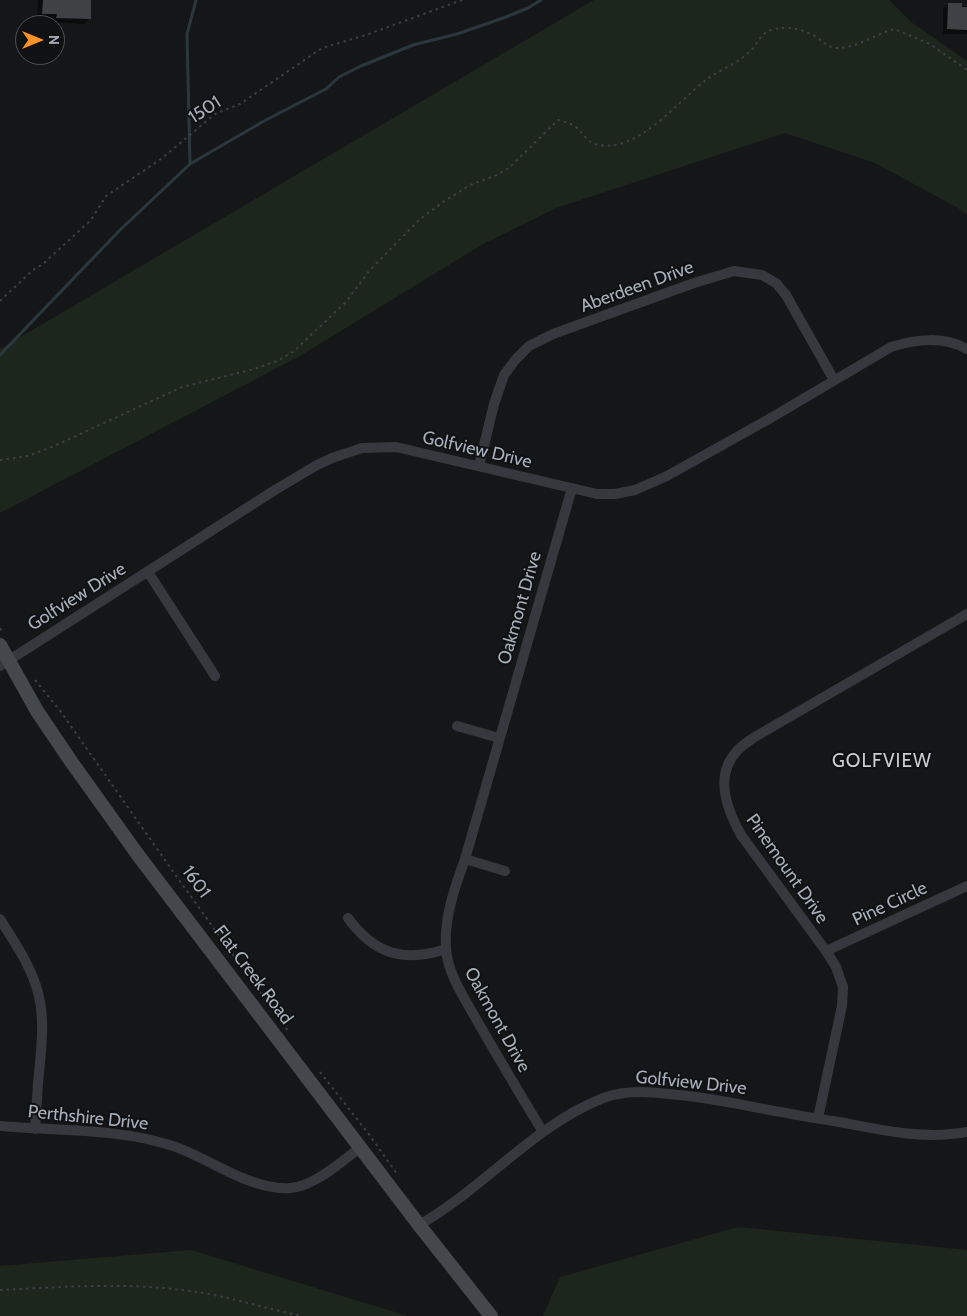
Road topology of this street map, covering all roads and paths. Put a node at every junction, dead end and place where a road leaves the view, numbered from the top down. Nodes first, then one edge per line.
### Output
1 (462, 0) edge
2 (967, 70) edge
3 (0, 301) edge
4 (967, 349) edge
5 (834, 380) junction
6 (0, 460) edge
7 (479, 466) junction
8 (572, 488) junction
9 (148, 572) junction
10 (967, 614) edge
11 (0, 645) edge
12 (5, 663) edge
13 (215, 676) dead end
14 (32, 677) dead end
15 (457, 726) dead end
16 (499, 738) junction
17 (465, 859) junction
18 (504, 871) dead end
19 (967, 886) edge
20 (348, 918) dead end
21 (0, 919) edge
22 (446, 948) junction
23 (826, 951) junction
24 (292, 1036) dead end
25 (315, 1066) dead end
26 (818, 1118) junction
27 (0, 1126) edge
28 (35, 1129) junction
29 (543, 1132) junction
30 (967, 1132) edge
31 (361, 1147) junction
32 (402, 1181) dead end
33 (419, 1225) junction
34 (0, 1290) edge
35 (301, 1316) edge
36 (491, 1316) edge

1 - 3 path, 1501
2 - 6 path
4 - 5 street, Golfview Drive
5 - 7 street, Aberdeen Drive
5 - 8 street, Golfview Drive
7 - 8 street, Golfview Drive
7 - 9 street, Golfview Drive
8 - 16 street, Oakmont Drive
9 - 12 street, Golfview Drive
9 - 13 street
10 - 23 street, Pinemount Drive
11 - 12 street, Flat Creek Road
12 - 31 street, Flat Creek Road
14 - 24 path, 1601
15 - 16 street
16 - 17 street, Oakmont Drive
17 - 18 street
17 - 22 street, Oakmont Drive
19 - 23 street, Pine Circle
20 - 22 street
21 - 28 street
22 - 29 street, Oakmont Drive
23 - 26 street, Pinemount Drive
25 - 32 path
26 - 29 street, Golfview Drive
26 - 30 street, Golfview Drive
27 - 28 street, Perthshire Drive
28 - 31 street, Perthshire Drive
29 - 33 street, Golfview Drive
31 - 33 street, Flat Creek Road
33 - 36 street, Flat Creek Road
34 - 35 path

